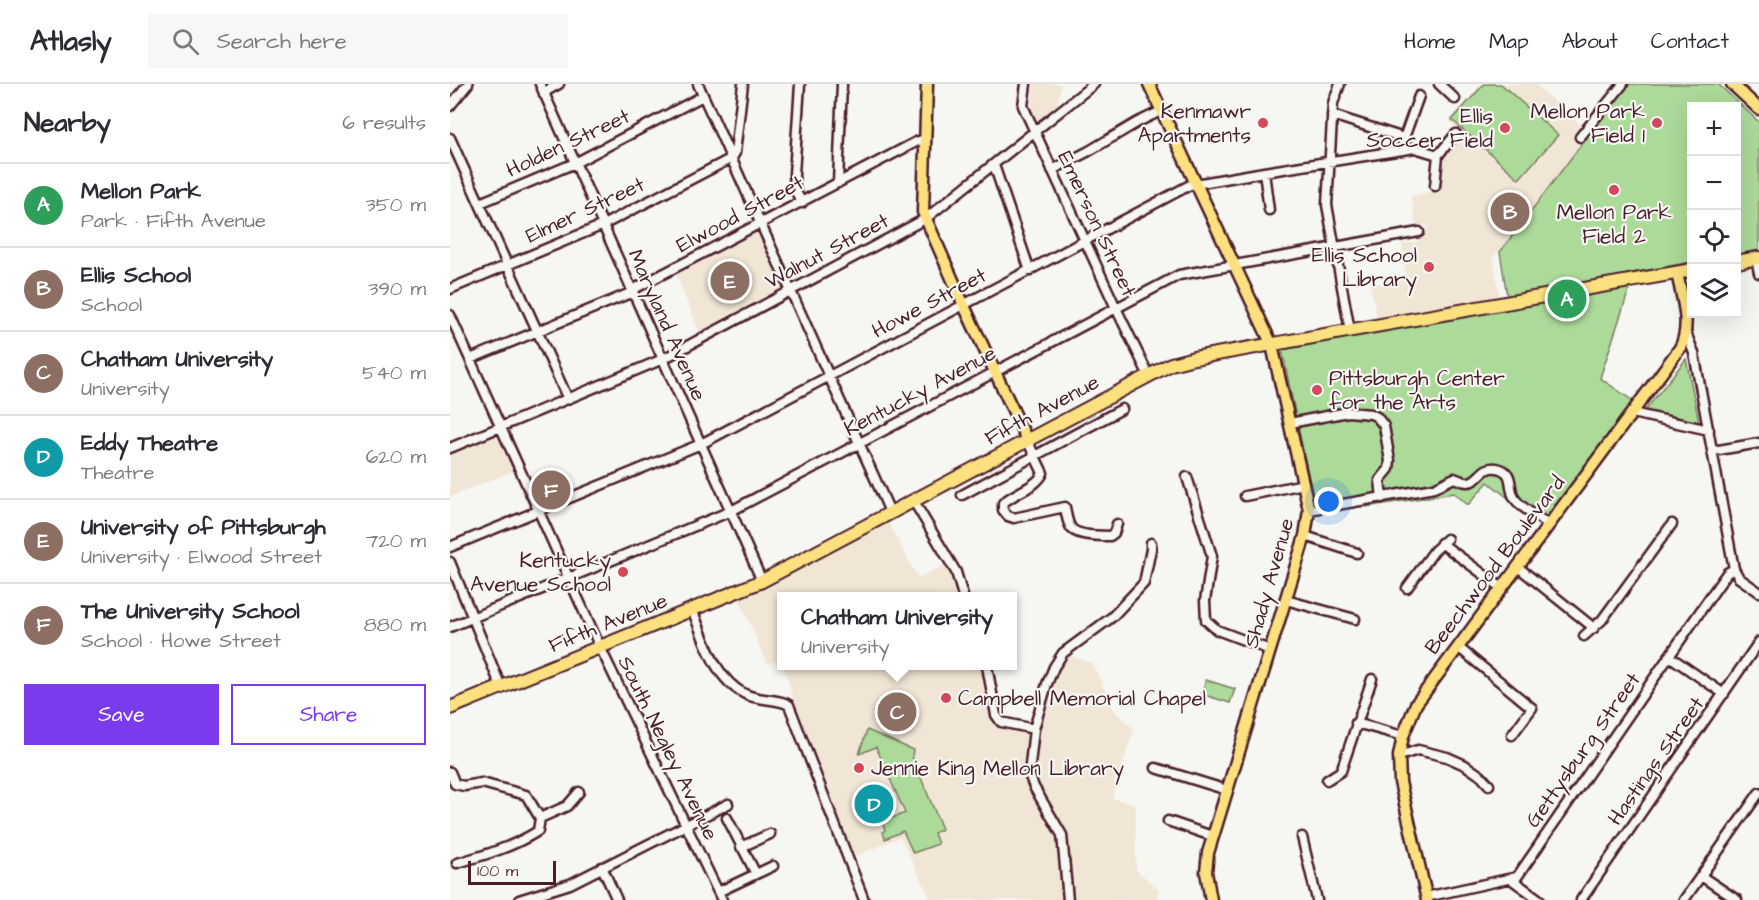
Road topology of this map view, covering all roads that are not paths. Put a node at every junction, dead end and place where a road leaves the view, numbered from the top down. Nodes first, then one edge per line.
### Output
1 (468, 84) edge
2 (540, 84) edge
3 (559, 84) edge
4 (698, 84) edge
5 (743, 84) edge
6 (800, 84) edge
7 (842, 84) edge
8 (927, 84) edge
9 (1026, 84) edge
10 (1094, 84) edge
11 (1149, 84) edge
12 (1339, 84) edge
13 (1438, 84) edge
14 (1623, 84) edge
15 (1732, 84) edge
16 (544, 94) junction
17 (703, 96) junction
18 (1419, 96) dead end
19 (1455, 99) dead end
20 (450, 106) edge
21 (1759, 109) edge
22 (1161, 111) junction
23 (1332, 115) junction
24 (1035, 131) junction
25 (1456, 134) dead end
26 (1580, 137) dead end
27 (450, 138) edge
28 (1404, 138) junction
29 (925, 139) junction
30 (1404, 149) junction
31 (1438, 155) junction
32 (732, 158) junction
33 (1329, 161) junction
34 (575, 163) junction
35 (994, 165) junction
36 (1052, 170) junction
37 (1264, 172) junction
38 (838, 183) junction
39 (1196, 183) junction
40 (1435, 186) dead end
41 (480, 203) junction
42 (802, 203) junction
43 (1269, 210) dead end
44 (925, 219) junction
45 (761, 224) junction
46 (603, 225) junction
47 (1419, 232) dead end
48 (1084, 241) junction
49 (1334, 247) junction
50 (1758, 258) edge
51 (1741, 261) edge
52 (507, 264) junction
53 (1235, 265) junction
54 (1030, 271) junction
55 (1687, 271) edge
56 (1677, 273) junction
57 (1759, 273) edge
58 (450, 289) edge
59 (791, 291) junction
60 (633, 292) junction
61 (964, 305) junction
62 (1116, 308) junction
63 (450, 315) edge
64 (537, 331) junction
65 (1350, 331) junction
66 (1686, 333) junction
67 (1272, 345) junction
68 (470, 359) junction
69 (663, 359) junction
70 (996, 371) junction
71 (829, 376) junction
72 (1149, 376) junction
73 (567, 398) junction
74 (1122, 409) dead end
75 (1632, 412) junction
76 (1290, 423) junction
77 (500, 426) junction
78 (1708, 430) junction
79 (1027, 440) junction
80 (1759, 442) edge
81 (701, 444) junction
82 (860, 444) junction
83 (450, 448) edge
84 (1713, 451) junction
85 (1035, 456) junction
86 (1187, 477) dead end
87 (1304, 484) junction
88 (962, 495) dead end
89 (1245, 496) dead end
90 (1382, 498) junction
91 (912, 500) junction
92 (1309, 510) junction
93 (539, 511) junction
94 (731, 511) junction
95 (890, 512) junction
96 (1117, 524) dead end
97 (1672, 524) dead end
98 (1549, 525) junction
99 (1305, 536) junction
100 (1151, 543) dead end
101 (450, 547) edge
102 (1357, 553) dead end
103 (450, 562) edge
104 (1518, 567) junction
105 (1734, 570) junction
106 (569, 578) junction
107 (762, 581) junction
108 (1407, 588) dead end
109 (1502, 588) junction
110 (1759, 591) edge
111 (962, 592) edge
112 (1286, 600) junction
113 (692, 609) junction
114 (472, 618) junction
115 (1355, 619) dead end
116 (450, 627) edge
117 (1594, 628) junction
118 (1584, 636) dead end
119 (1759, 642) edge
120 (600, 647) junction
121 (1458, 647) junction
122 (1270, 650) junction
123 (1670, 656) junction
124 (988, 670) edge
125 (1372, 679) dead end
126 (501, 687) junction
127 (1724, 694) junction
128 (450, 708) edge
129 (1356, 723) junction
130 (1034, 729) junction
131 (1512, 735) dead end
132 (1403, 736) junction
133 (1399, 756) junction
134 (1156, 768) dead end
135 (450, 772) edge
136 (1327, 780) dead end
137 (1489, 785) dead end
138 (1227, 790) junction
139 (579, 792) dead end
140 (1759, 793) edge
141 (728, 804) dead end
142 (540, 818) junction
143 (727, 818) dead end
144 (1168, 821) dead end
145 (685, 825) junction
146 (770, 834) dead end
147 (1212, 836) junction
148 (1302, 837) dead end
149 (741, 847) junction
150 (457, 863) dead end
151 (773, 866) dead end
152 (602, 867) junction
153 (756, 874) junction
154 (1701, 876) junction
155 (1511, 879) junction
156 (720, 896) edge
157 (1427, 899) edge
158 (519, 900) edge
159 (617, 900) edge
160 (864, 900) edge
161 (1068, 900) edge
162 (1210, 900) edge
163 (1317, 900) edge
164 (1540, 900) edge
165 (1581, 900) edge
166 (1684, 900) edge
167 (1737, 900) edge

1 - 20 street
2 - 16 street, Maryland Avenue
3 - 16 street
4 - 17 street
5 - 32 street
6 - 42 street
7 - 38 street
8 - 29 main road
9 - 24 street, Emerson Street
10 - 24 street, Walnut Street
11 - 22 main road, Shady Avenue
12 - 23 street
13 - 19 street
14 - 26 street
15 - 21 main road
16 - 34 street, Maryland Avenue
17 - 32 street
17 - 34 street, Holden Street
18 - 28 street
22 - 36 street
22 - 39 main road, Shady Avenue
23 - 28 street
23 - 33 street
24 - 35 street, Walnut Street
24 - 36 street, Emerson Street
25 - 31 street
27 - 41 street
28 - 30 street
29 - 38 street, Elwood Street
29 - 44 main road
30 - 31 street, Howe Street
30 - 33 street, Howe Street
31 - 40 street
32 - 45 street
32 - 46 street, Elmer Street
33 - 37 street, Howe Street
33 - 49 street
34 - 41 street, Holden Street
34 - 46 street, Maryland Avenue
35 - 44 street, Walnut Street
35 - 54 street
36 - 48 street, Emerson Street
37 - 39 street, Howe Street
37 - 43 street
38 - 42 street, Elwood Street
39 - 48 street, Howe Street
39 - 53 main road, Shady Avenue
41 - 52 street
42 - 45 street, Elwood Street
44 - 59 street, Walnut Street
44 - 61 main road
45 - 59 street
45 - 60 street, Elwood Street
46 - 52 street, Elmer Street
46 - 60 street, Maryland Avenue
47 - 49 street, Kentucky Avenue
48 - 54 street, Howe Street
48 - 62 street, Emerson Street
49 - 53 street, Kentucky Avenue
49 - 65 street
50 - 51 highway
50 - 57 street
52 - 58 street, Elmer Street
52 - 64 street
53 - 62 street, Kentucky Avenue
53 - 67 main road, Shady Avenue
54 - 61 street, Howe Street
55 - 56 highway, Fifth Avenue
56 - 65 highway, Fifth Avenue
56 - 66 main road
59 - 69 street, Walnut Street
59 - 71 street
60 - 64 street, Elwood Street
60 - 69 street, Maryland Avenue
61 - 70 main road
61 - 71 street, Howe Street
62 - 70 street, Kentucky Avenue
62 - 72 street, Emerson Street
63 - 68 street, South Negley Avenue
64 - 68 street, Elwood Street
64 - 73 street
65 - 67 highway, Fifth Avenue
66 - 75 main road, Beechwood Boulevard
66 - 78 street
67 - 72 highway, Fifth Avenue
67 - 76 main road, Shady Avenue
68 - 77 street, South Negley Avenue
69 - 73 street, Walnut Street
69 - 81 street, Maryland Avenue
70 - 79 main road
70 - 82 street, Kentucky Avenue
71 - 81 street, Howe Street
71 - 82 street
72 - 79 highway, Fifth Avenue
73 - 77 street, Walnut Street
74 - 85 street
75 - 78 street
75 - 98 main road, Beechwood Boulevard
76 - 87 main road, Shady Avenue
76 - 90 street
77 - 83 street, Walnut Street
77 - 93 street, South Negley Avenue
78 - 84 street
79 - 85 street
79 - 91 highway, Fifth Avenue
80 - 84 street
81 - 93 street, Howe Street
81 - 94 street, Maryland Avenue
82 - 94 street, Kentucky Avenue
82 - 95 street
84 - 105 street
85 - 88 street
85 - 96 street
86 - 122 street
87 - 89 street
87 - 92 main road, Shady Avenue
90 - 92 street
90 - 98 street
91 - 95 highway, Fifth Avenue
91 - 111 street
92 - 99 main road, Shady Avenue
93 - 101 street, Howe Street
93 - 106 street, South Negley Avenue
94 - 106 street, Kentucky Avenue
94 - 107 street, Maryland Avenue
95 - 107 highway, Fifth Avenue
97 - 117 street
98 - 104 main road, Beechwood Boulevard
99 - 102 street
99 - 112 main road, Shady Avenue
100 - 130 street
103 - 114 street
104 - 109 main road, Beechwood Boulevard
104 - 117 street
105 - 110 street
105 - 123 street, Gettysburg Street
106 - 114 street, Kentucky Avenue
106 - 120 street, South Negley Avenue
107 - 113 highway, Fifth Avenue
108 - 109 street
109 - 121 main road, Beechwood Boulevard
112 - 115 street
112 - 122 main road, Shady Avenue
113 - 120 highway, Fifth Avenue
113 - 160 street
114 - 116 street, Kentucky Avenue
114 - 126 street
117 - 118 street
119 - 127 street, Hastings Street
120 - 126 highway, Fifth Avenue
120 - 145 street, South Negley Avenue
121 - 131 street
121 - 132 main road, Beechwood Boulevard
122 - 138 main road, Shady Avenue
123 - 127 street
123 - 155 street, Gettysburg Street
124 - 130 street
125 - 129 street
126 - 128 highway, Fifth Avenue
127 - 165 street, Hastings Street
129 - 132 street
129 - 136 street
130 - 161 street
132 - 133 main road, Beechwood Boulevard
133 - 137 street
133 - 157 main road, Beechwood Boulevard
134 - 138 street
135 - 142 street
138 - 147 main road, Shady Avenue
139 - 142 street
140 - 154 street
141 - 145 street
142 - 150 street
143 - 149 street
144 - 147 street
145 - 152 street
145 - 156 street, South Negley Avenue
146 - 149 street
147 - 162 main road, Shady Avenue
148 - 163 street
149 - 153 street
151 - 153 street
152 - 158 street
152 - 159 street
153 - 156 street
154 - 166 street
154 - 167 street
155 - 157 street
155 - 164 street

